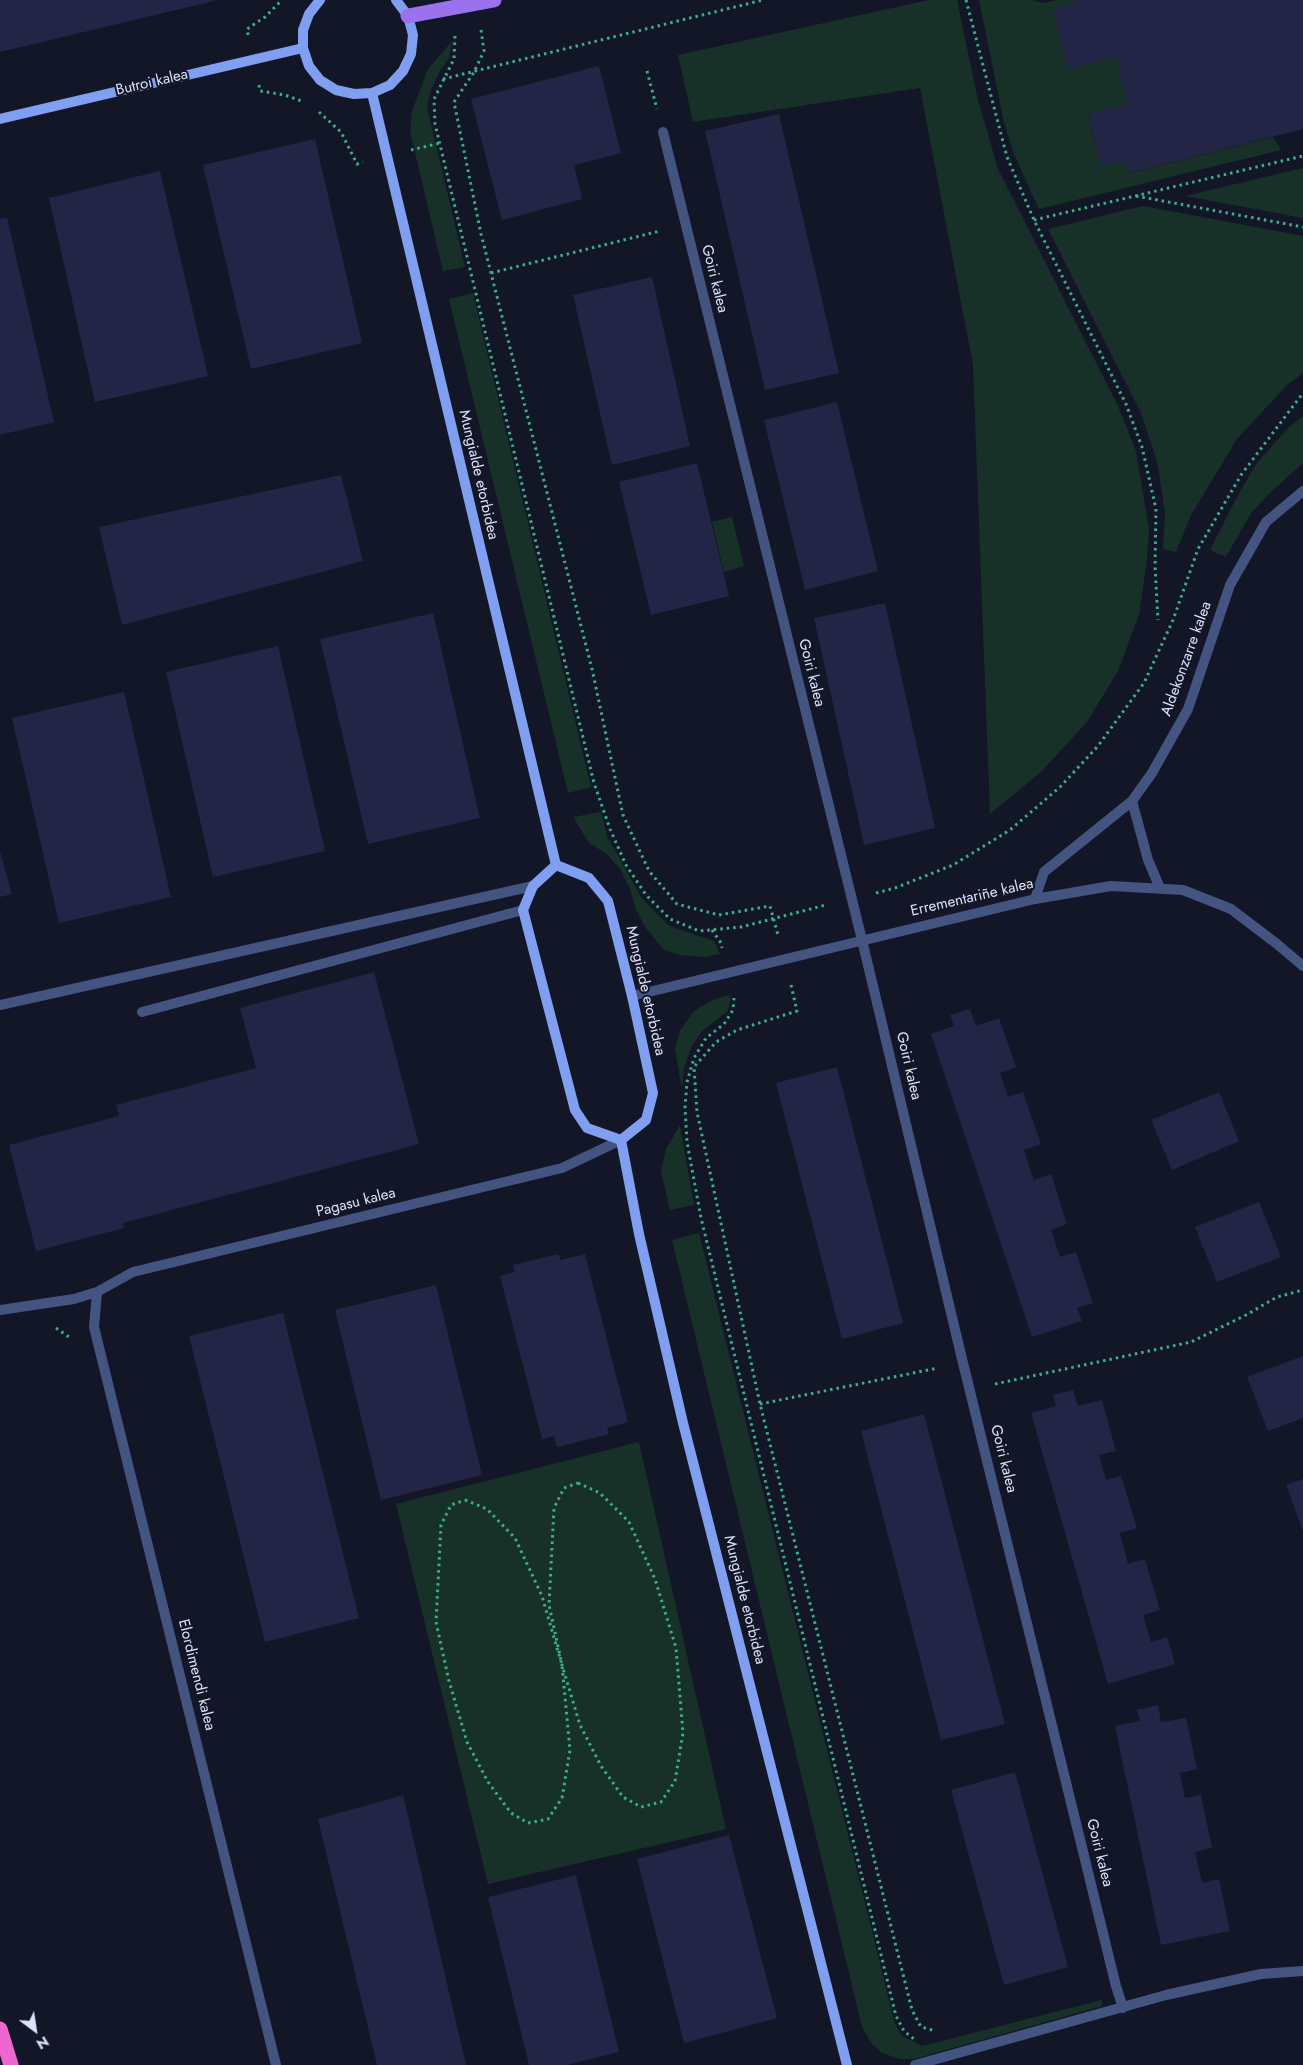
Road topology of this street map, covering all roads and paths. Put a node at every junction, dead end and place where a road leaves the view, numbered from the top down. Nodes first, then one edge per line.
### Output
1 (282, 0) edge
2 (320, 0) edge
3 (396, 0) edge
4 (494, 0) edge
5 (763, 0) edge
6 (966, 0) edge
7 (478, 4) junction
8 (408, 16) junction
9 (247, 29) dead end
10 (303, 48) junction
11 (647, 71) dead end
12 (474, 72) junction
13 (443, 79) dead end
14 (260, 90) dead end
15 (372, 93) junction
16 (311, 104) dead end
17 (317, 110) dead end
18 (0, 118) edge
19 (663, 132) joint
20 (1303, 156) edge
21 (357, 164) dead end
22 (1135, 196) junction
23 (1034, 220) junction
24 (685, 225) junction
25 (1303, 227) edge
26 (491, 273) junction
27 (1303, 491) edge
28 (1158, 620) dead end
29 (1132, 801) junction
30 (556, 865) junction
31 (533, 886) junction
32 (1160, 888) junction
33 (1035, 899) junction
34 (523, 910) junction
35 (862, 940) junction
36 (784, 959) junction
37 (1303, 966) edge
38 (734, 995) dead end
39 (632, 996) junction
40 (0, 1005) edge
41 (142, 1012) dead end
42 (621, 1140) junction
43 (1303, 1290) edge
44 (97, 1292) junction
45 (0, 1310) edge
46 (963, 1363) junction
47 (970, 1389) junction
48 (760, 1404) junction
49 (562, 1665) junction
50 (1303, 1971) edge
51 (1123, 2008) junction
52 (0, 2029) edge
53 (938, 2032) dead end
54 (914, 2039) dead end
55 (11, 2065) edge
56 (276, 2065) edge
57 (847, 2065) edge
58 (916, 2065) edge

1 - 9 path
2 - 10 street
3 - 8 street
4 - 7 main road
5 - 12 path
6 - 23 path
7 - 8 main road
7 - 12 path
8 - 15 street
10 - 15 street
10 - 18 street, Butroi kalea
11 - 19 path
12 - 13 path
12 - 26 path
14 - 16 path
15 - 30 street, Mungialde etorbidea
17 - 21 path
19 - 24 street, Goiri kalea
20 - 22 path
22 - 23 path
22 - 25 path
23 - 28 path
24 - 26 path
24 - 35 street, Goiri kalea
26 - 36 path
27 - 29 street, Aldekonzarre kalea
29 - 32 street
29 - 33 street, Aldekonzarre kalea
30 - 31 street
30 - 39 street, Mungialde etorbidea
31 - 34 street
31 - 40 street
32 - 33 street, Errementariñe kalea
32 - 37 street, Errementariñe kalea
33 - 35 street, Errementariñe kalea
34 - 41 street
34 - 42 street
35 - 36 street, Errementariñe kalea
35 - 46 street, Goiri kalea
36 - 39 street, Errementariñe kalea
36 - 48 path
38 - 54 path
39 - 42 street, Mungialde etorbidea
42 - 44 street, Pagasu kalea
42 - 57 street, Mungialde etorbidea
43 - 47 path
44 - 45 street, Pagasu kalea
44 - 56 street, Elordimendi kalea
46 - 47 street, Goiri kalea
46 - 48 path
47 - 51 street, Goiri kalea
48 - 53 path
49 - 49 path
49 - 49 path
50 - 51 street
51 - 58 street
52 - 55 highway

